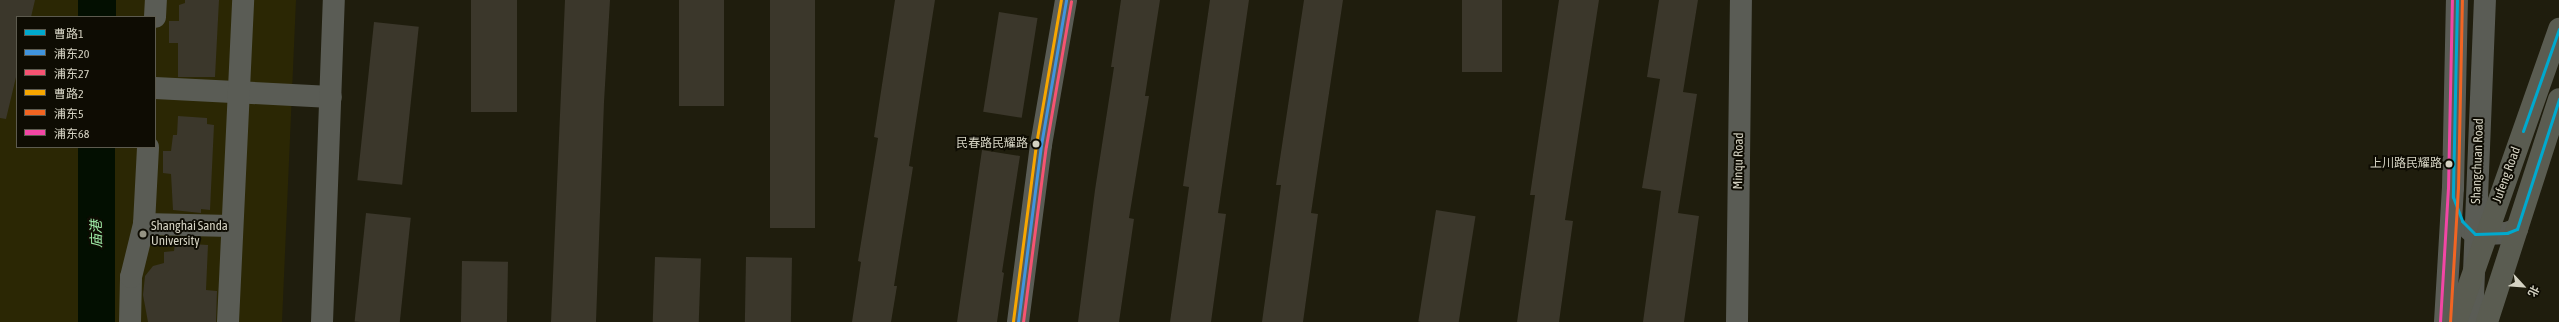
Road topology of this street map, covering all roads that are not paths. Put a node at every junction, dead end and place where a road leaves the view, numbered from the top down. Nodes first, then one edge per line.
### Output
1 (156, 0) edge
2 (243, 0) edge
3 (334, 0) edge
4 (1066, 0) edge
5 (1741, 0) edge
6 (2457, 0) edge
7 (2485, 0) edge
8 (155, 16) edge
9 (2559, 29) edge
10 (156, 88) edge
11 (240, 91) junction
12 (331, 97) junction
13 (2558, 106) edge
14 (148, 148) edge
15 (2453, 197) junction
16 (144, 224) junction
17 (231, 226) junction
18 (2517, 229) junction
19 (2480, 234) junction
20 (2474, 269) junction
21 (130, 322) edge
22 (228, 322) edge
23 (322, 322) edge
24 (1018, 322) edge
25 (1737, 322) edge
26 (2445, 322) edge
27 (2456, 322) edge
28 (2472, 322) edge
29 (2487, 322) edge

1 - 8 street
2 - 11 street
3 - 12 street
4 - 24 street
5 - 25 street, Minqu Road
6 - 15 street, Shangchuan Road
7 - 19 street, Shangchuan Road
9 - 19 main road, Jufeng Road
10 - 11 street
11 - 12 street
11 - 17 street
12 - 23 street
13 - 18 main road, Jufeng Road
14 - 16 street
15 - 19 street
15 - 26 street, Shangchuan Road
16 - 17 street
16 - 21 street
17 - 22 street
18 - 19 street
18 - 29 main road, Jufeng Road
19 - 20 main road, Jufeng Road
20 - 27 main road, Jufeng Road
20 - 28 street

